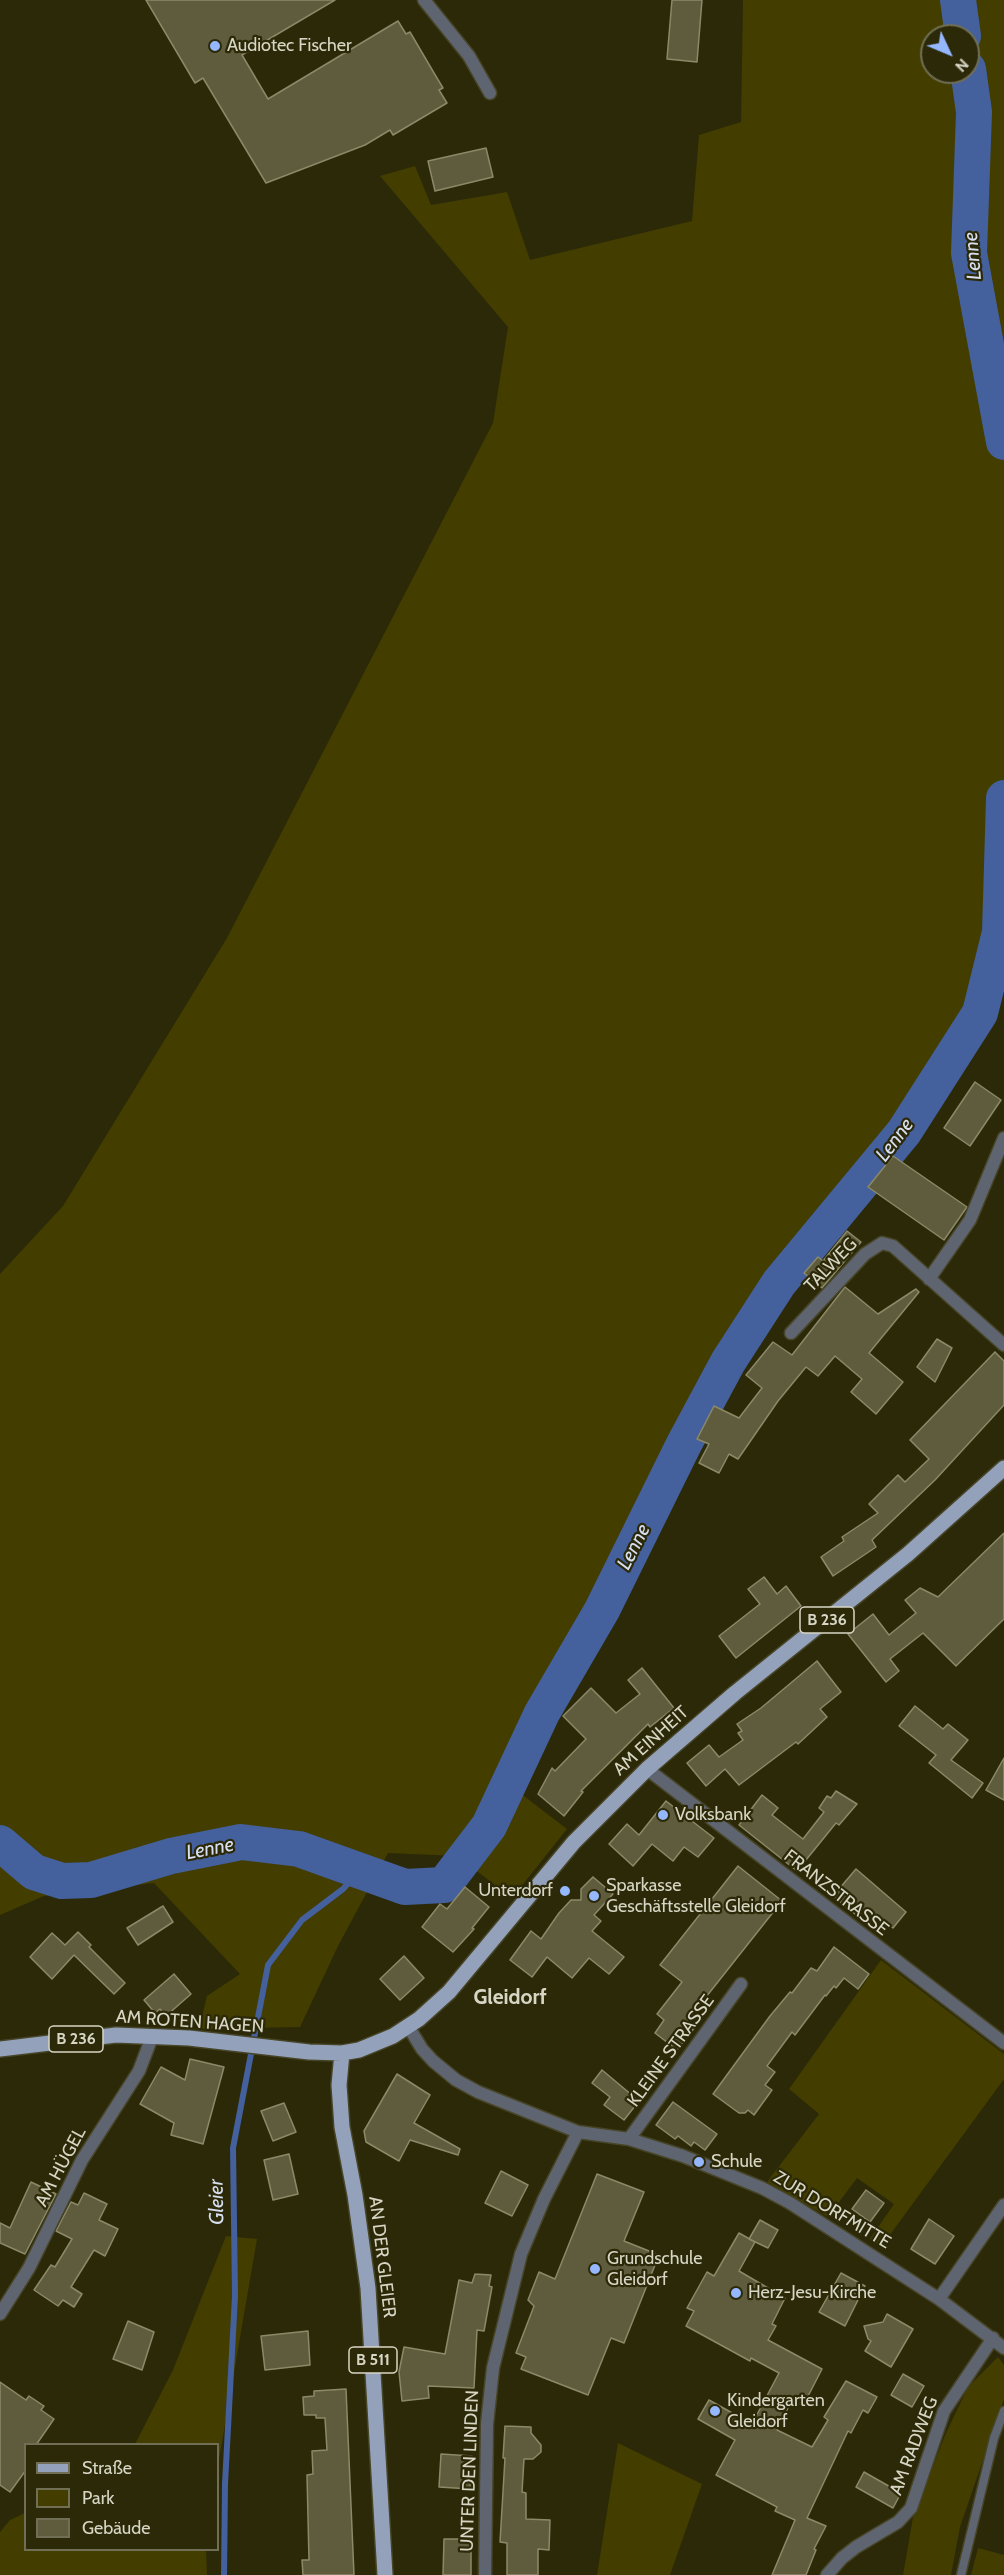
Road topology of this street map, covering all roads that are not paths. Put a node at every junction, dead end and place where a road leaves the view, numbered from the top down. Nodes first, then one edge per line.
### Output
1 (424, 0) edge
2 (489, 93) dead end
3 (1004, 1138) edge
4 (929, 1279) junction
5 (791, 1333) dead end
6 (1004, 1345) edge
7 (1004, 1468) edge
8 (646, 1769) junction
9 (741, 1984) dead end
10 (408, 2026) junction
11 (152, 2037) junction
12 (1004, 2043) edge
13 (0, 2049) edge
14 (342, 2053) junction
15 (578, 2132) junction
16 (629, 2139) junction
17 (1004, 2205) edge
18 (999, 2225) edge
19 (939, 2299) junction
20 (0, 2314) edge
21 (993, 2338) junction
22 (1004, 2348) edge
23 (1004, 2411) edge
24 (385, 2575) edge
25 (485, 2575) edge
26 (827, 2575) edge
27 (961, 2575) edge

1 - 2 street
3 - 4 street
4 - 5 street, TALWEG
4 - 6 street, TALWEG
7 - 8 main road, AM EINHEIT / B 236
8 - 10 main road, AM EINHEIT / B 236
8 - 12 street, FRANZSTRASSE
9 - 16 street, KLEINE STRASSE
10 - 14 main road, AM EINHEIT / B 236
10 - 15 street, ZUR DORFMITTE
11 - 13 main road, AM ROTEN HAGEN / B 236
11 - 14 main road, AM ROTEN HAGEN / B 236
11 - 20 street, AM HÜGEL
14 - 24 main road, AN DER GLEIER / B 511
15 - 16 street, ZUR DORFMITTE
15 - 25 street, UNTER DEN LINDEN
16 - 19 street, ZUR DORFMITTE
17 - 18 street
18 - 19 street
19 - 21 street, ZUR DORFMITTE
21 - 22 street, ZUR DORFMITTE
21 - 26 street, AM RADWEG
23 - 27 lane

